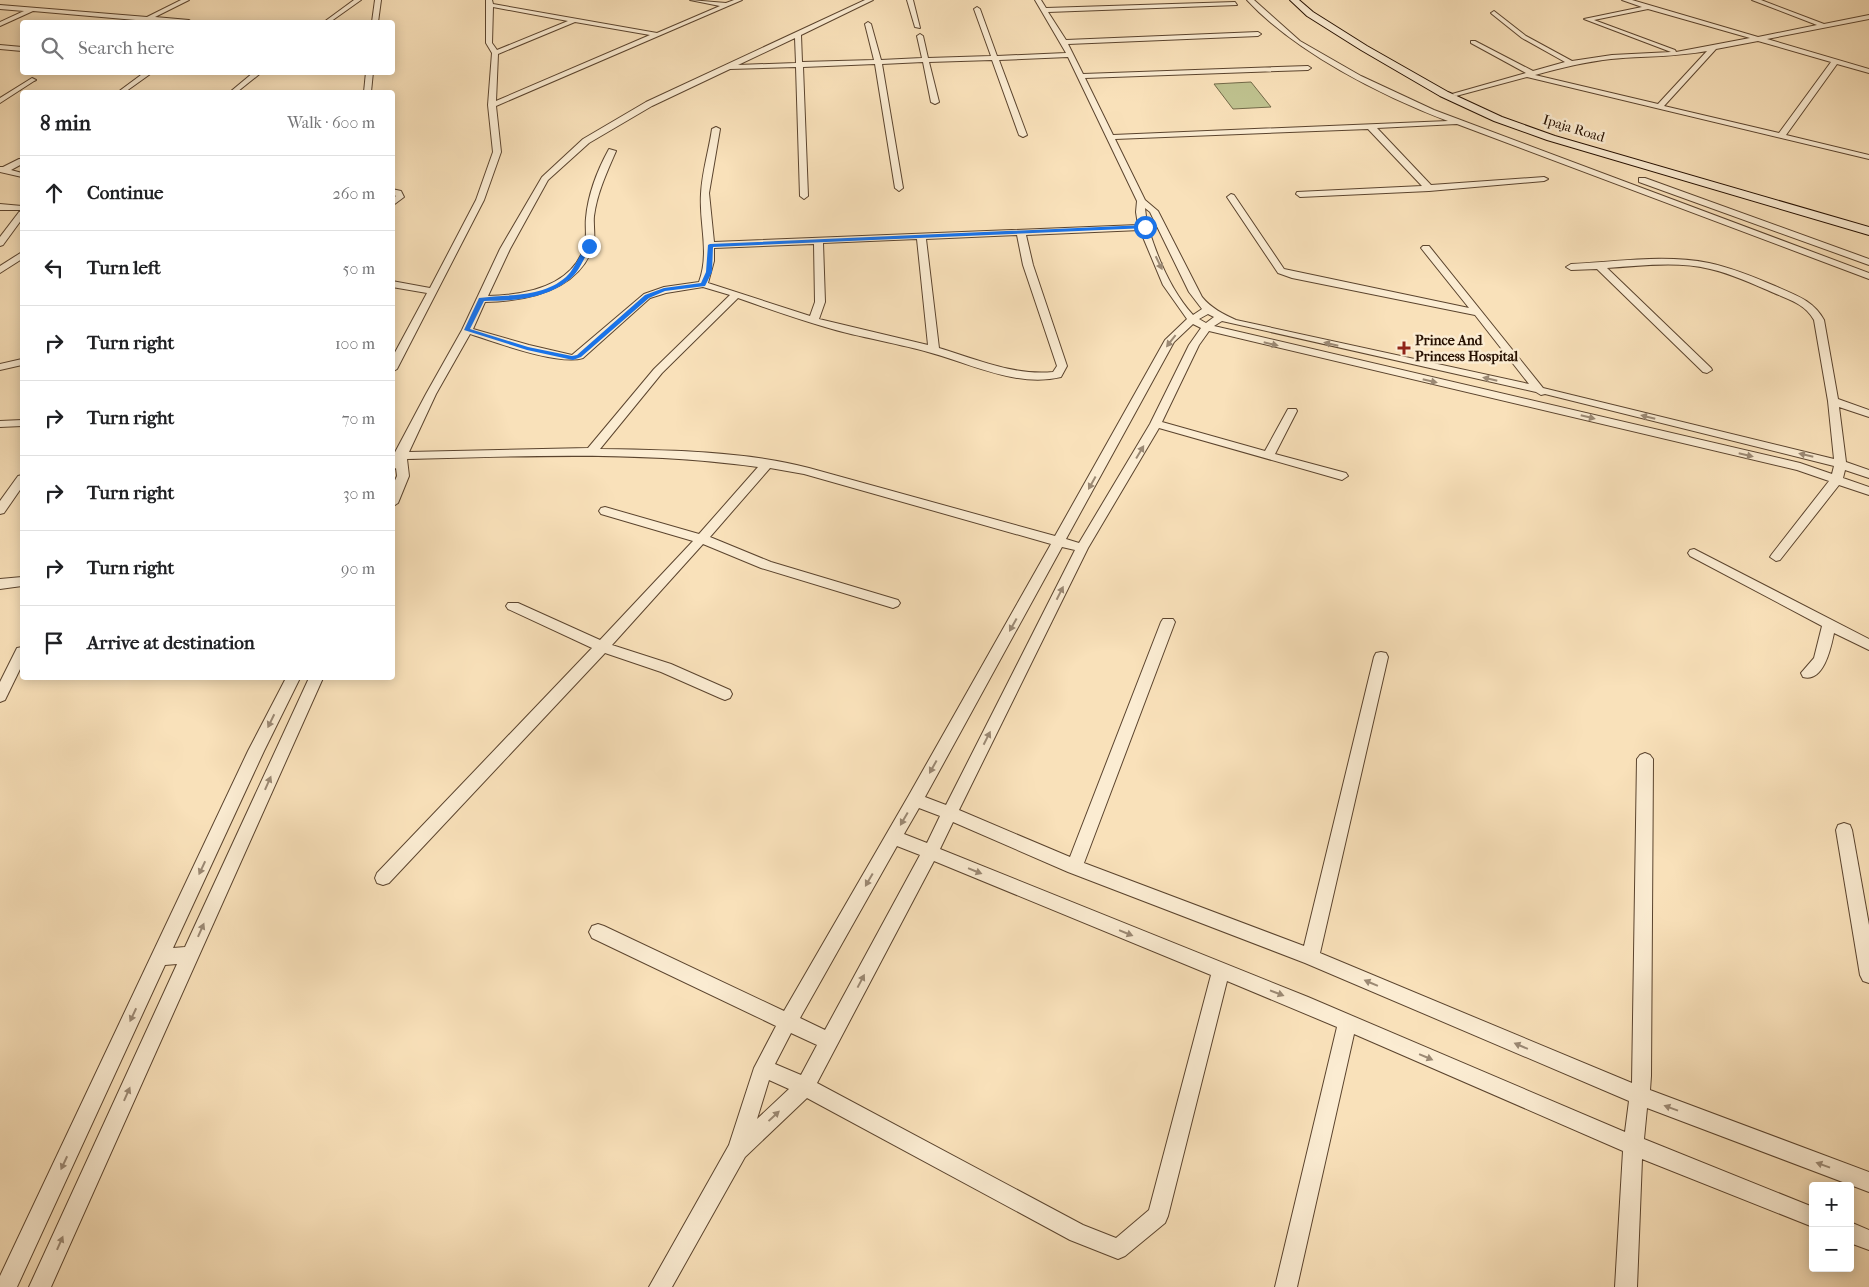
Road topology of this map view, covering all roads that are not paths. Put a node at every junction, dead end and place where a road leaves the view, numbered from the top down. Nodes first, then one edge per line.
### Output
1 (186, 0) edge
2 (358, 0) edge
3 (378, 0) edge
4 (693, 0) edge
5 (739, 0) edge
6 (858, 0) edge
7 (870, 0) edge
8 (910, 0) edge
9 (1038, 0) edge
10 (1250, 0) edge
11 (1294, 0) edge
12 (1304, 0) edge
13 (1625, 0) edge
14 (1755, 0) edge
15 (490, 3) edge
16 (1235, 4) dead end
17 (727, 6) junction
18 (0, 7) edge
19 (1648, 7) junction
20 (977, 9) dead end
21 (33, 10) junction
22 (1043, 10) junction
23 (844, 11) junction
24 (1494, 13) dead end
25 (1869, 17) edge
26 (146, 20) joint
27 (330, 20) edge
28 (375, 20) edge
29 (576, 20) junction
30 (0, 24) edge
31 (868, 24) dead end
32 (1824, 26) junction
33 (918, 27) dead end
34 (1335, 27) junction
35 (798, 34) junction
36 (1258, 34) dead end
37 (660, 35) junction
38 (920, 36) dead end
39 (1754, 39) junction
40 (1064, 42) junction
41 (1473, 42) dead end
42 (0, 47) edge
43 (1714, 47) junction
44 (20, 50) edge
45 (495, 53) junction
46 (1681, 54) junction
47 (1070, 55) junction
48 (995, 57) junction
49 (924, 59) junction
50 (878, 61) junction
51 (1834, 62) junction
52 (1572, 63) junction
53 (800, 65) junction
54 (724, 68) junction
55 (1308, 68) dead end
56 (1869, 71) edge
57 (1528, 74) junction
58 (146, 75) edge
59 (255, 75) edge
60 (370, 75) edge
61 (1080, 76) junction
62 (32, 80) dead end
63 (124, 90) edge
64 (236, 90) edge
65 (368, 90) edge
66 (0, 91) edge
67 (11, 94) junction
68 (1456, 94) junction
69 (0, 101) edge
70 (935, 102) dead end
71 (492, 105) junction
72 (1659, 107) junction
73 (1431, 112) junction
74 (1460, 123) junction
75 (1370, 126) junction
76 (716, 129) dead end
77 (1023, 135) dead end
78 (1781, 136) junction
79 (1110, 137) junction
80 (612, 151) dead end
81 (1869, 158) edge
82 (20, 162) edge
83 (2, 169) edge
84 (20, 175) edge
85 (1544, 179) dead end
86 (1642, 180) dead end
87 (898, 188) dead end
88 (1429, 188) junction
89 (395, 192) edge
90 (1300, 194) dead end
91 (804, 196) dead end
92 (1231, 197) dead end
93 (395, 201) edge
94 (1141, 201) junction
95 (1778, 202) junction
96 (0, 207) edge
97 (20, 208) edge
98 (20, 217) edge
99 (1869, 225) edge
100 (1145, 227) junction
101 (1161, 227) junction
102 (1869, 231) edge
103 (1021, 232) junction
104 (921, 236) junction
105 (818, 241) junction
106 (0, 243) edge
107 (710, 245) junction
108 (1426, 248) dead end
109 (20, 256) edge
110 (1869, 262) edge
111 (1600, 266) junction
112 (1571, 267) dead end
113 (0, 270) edge
114 (1869, 276) edge
115 (703, 284) junction
116 (395, 285) edge
117 (432, 291) junction
118 (736, 294) junction
119 (482, 299) junction
120 (1208, 310) junction
121 (1478, 312) junction
122 (1220, 317) junction
123 (1193, 319) junction
124 (814, 320) junction
125 (1207, 327) junction
126 (467, 330) junction
127 (934, 350) junction
128 (20, 362) edge
129 (395, 364) edge
130 (0, 367) edge
131 (1707, 370) dead end
132 (1540, 390) junction
133 (1833, 401) junction
134 (1556, 409) junction
135 (1292, 411) dead end
136 (1869, 414) edge
137 (20, 423) edge
138 (0, 424) edge
139 (1156, 424) junction
140 (592, 451) junction
141 (401, 456) junction
142 (1268, 456) junction
143 (768, 462) junction
144 (395, 463) edge
145 (1840, 464) junction
146 (1869, 474) edge
147 (1342, 476) dead end
148 (398, 477) edge
149 (1837, 479) junction
150 (20, 482) edge
151 (395, 490) edge
152 (1869, 491) edge
153 (0, 510) edge
154 (605, 511) dead end
155 (702, 539) junction
156 (1059, 542) junction
157 (1082, 548) junction
158 (1694, 553) dead end
159 (1776, 557) dead end
160 (20, 582) edge
161 (0, 584) edge
162 (893, 603) dead end
163 (512, 606) dead end
164 (1168, 622) dead end
165 (1829, 625) junction
166 (1869, 645) edge
167 (602, 647) junction
168 (20, 656) edge
169 (1381, 657) dead end
170 (1808, 673) dead end
171 (292, 680) edge
172 (315, 680) edge
173 (725, 694) dead end
174 (0, 696) edge
175 (1645, 759) dead end
176 (915, 800) junction
177 (949, 813) junction
178 (1844, 830) dead end
179 (894, 837) junction
180 (930, 853) junction
181 (1074, 867) junction
182 (382, 878) dead end
183 (598, 932) dead end
184 (190, 955) junction
185 (160, 957) junction
186 (1310, 957) junction
187 (1221, 972) junction
188 (1869, 975) edge
189 (788, 1020) junction
190 (1347, 1024) junction
191 (828, 1041) junction
192 (763, 1068) junction
193 (805, 1087) junction
194 (1641, 1096) junction
195 (1633, 1145) junction
196 (738, 1149) junction
197 (1869, 1182) edge
198 (1809, 1215) edge
199 (1854, 1234) edge
200 (1869, 1240) edge
201 (6, 1287) edge
202 (40, 1287) edge
203 (660, 1287) edge
204 (1286, 1287) edge
205 (1626, 1287) edge

1 - 26 street
2 - 27 street
3 - 28 street
4 - 17 street
5 - 17 street
6 - 23 street
7 - 23 street
8 - 33 street
9 - 22 street
10 - 73 street
11 - 34 main road, Ipaja Road
12 - 34 main road, Ipaja Road
13 - 19 street
14 - 32 street
15 - 29 street
15 - 45 street
16 - 22 street
17 - 37 street
18 - 21 street
19 - 39 street
19 - 46 street
20 - 48 street
21 - 26 street
21 - 30 street
22 - 40 street
23 - 35 street
24 - 52 street
25 - 32 street
29 - 37 street
29 - 45 street
31 - 50 street
32 - 39 street
34 - 68 main road, Ipaja Road
34 - 95 main road, Ipaja Road
35 - 53 street
35 - 54 street
36 - 40 street
37 - 71 street
38 - 49 street
39 - 43 street
39 - 51 street
40 - 47 street
41 - 57 street
42 - 44 street
43 - 46 street
43 - 72 street
45 - 71 street
46 - 52 street
47 - 48 street
47 - 61 street
48 - 49 street
48 - 77 street
49 - 50 street
49 - 70 street
50 - 53 street
50 - 87 street
51 - 56 street
51 - 78 street
52 - 57 street
53 - 54 street
53 - 91 street
54 - 119 street
55 - 61 street
57 - 68 street
57 - 72 street
58 - 63 street
59 - 64 street
60 - 65 street
61 - 79 street
62 - 67 street
66 - 67 street
67 - 69 street
68 - 95 main road, Ipaja Road
71 - 117 street
72 - 78 street
73 - 74 street
73 - 75 street
74 - 75 street
74 - 114 street
75 - 79 street
75 - 88 street
76 - 107 street
78 - 81 street
79 - 94 street
80 - 119 street
82 - 83 street
83 - 84 street
85 - 88 street
86 - 110 street
88 - 90 street
89 - 93 street
92 - 121 street
94 - 100 street
94 - 101 street
95 - 99 main road, Ipaja Road
95 - 102 main road, Ipaja Road
96 - 97 street
98 - 106 street
100 - 101 street
100 - 103 street
100 -> 123 street
101 - 120 street
103 - 104 street
103 - 127 street
104 - 105 street
104 - 127 street
105 - 107 street
105 - 124 street
107 - 115 street
108 - 121 street
109 - 113 street
111 - 112 street
111 - 131 street
111 - 133 street
115 - 118 street
115 - 126 street
116 - 117 street
117 - 129 street
118 - 124 street
118 - 140 street
119 - 126 street
120 - 122 street
120 - 123 street
121 - 132 street
122 - 125 street
132 -> 122 street
123 - 125 street
123 -> 156 street
124 - 127 street
125 -> 134 street
125 - 139 street
126 - 141 street
128 - 130 street
132 - 134 street
145 -> 132 street
133 - 136 street
133 - 145 street
134 -> 149 street
135 - 142 street
137 - 138 street
139 - 142 street
157 -> 139 street
140 - 141 street
140 - 143 street
141 - 144 street
141 - 148 street
142 - 147 street
143 - 155 street
143 - 156 street
145 - 146 street
145 - 149 street
148 - 151 street
149 - 152 street
149 - 159 street
150 - 153 street
154 - 155 street
155 - 162 street
155 - 167 street
156 - 157 street
156 -> 176 street
177 -> 157 street
158 - 165 street
160 - 161 street
163 - 167 street
164 - 181 street
165 - 166 street
165 - 170 street
167 - 173 street
167 - 182 street
168 - 174 street
169 - 186 street
171 -> 185 street
184 -> 172 street
175 - 194 street
176 - 177 street
176 -> 179 street
177 - 180 street
177 - 181 street
178 - 188 street
179 - 180 street
179 -> 189 street
180 -> 187 street
191 -> 180 street
181 - 186 street
183 - 189 street
184 - 185 street
202 -> 184 street
185 -> 201 street
194 -> 186 street
187 -> 190 street
187 - 193 street
189 - 191 street
189 - 192 street
190 -> 195 street
190 - 204 street
191 - 193 street
192 - 193 street
192 - 196 street
196 -> 193 street
194 - 195 street
197 -> 194 street
195 - 198 street
195 - 205 street
196 - 203 street
199 - 200 street

